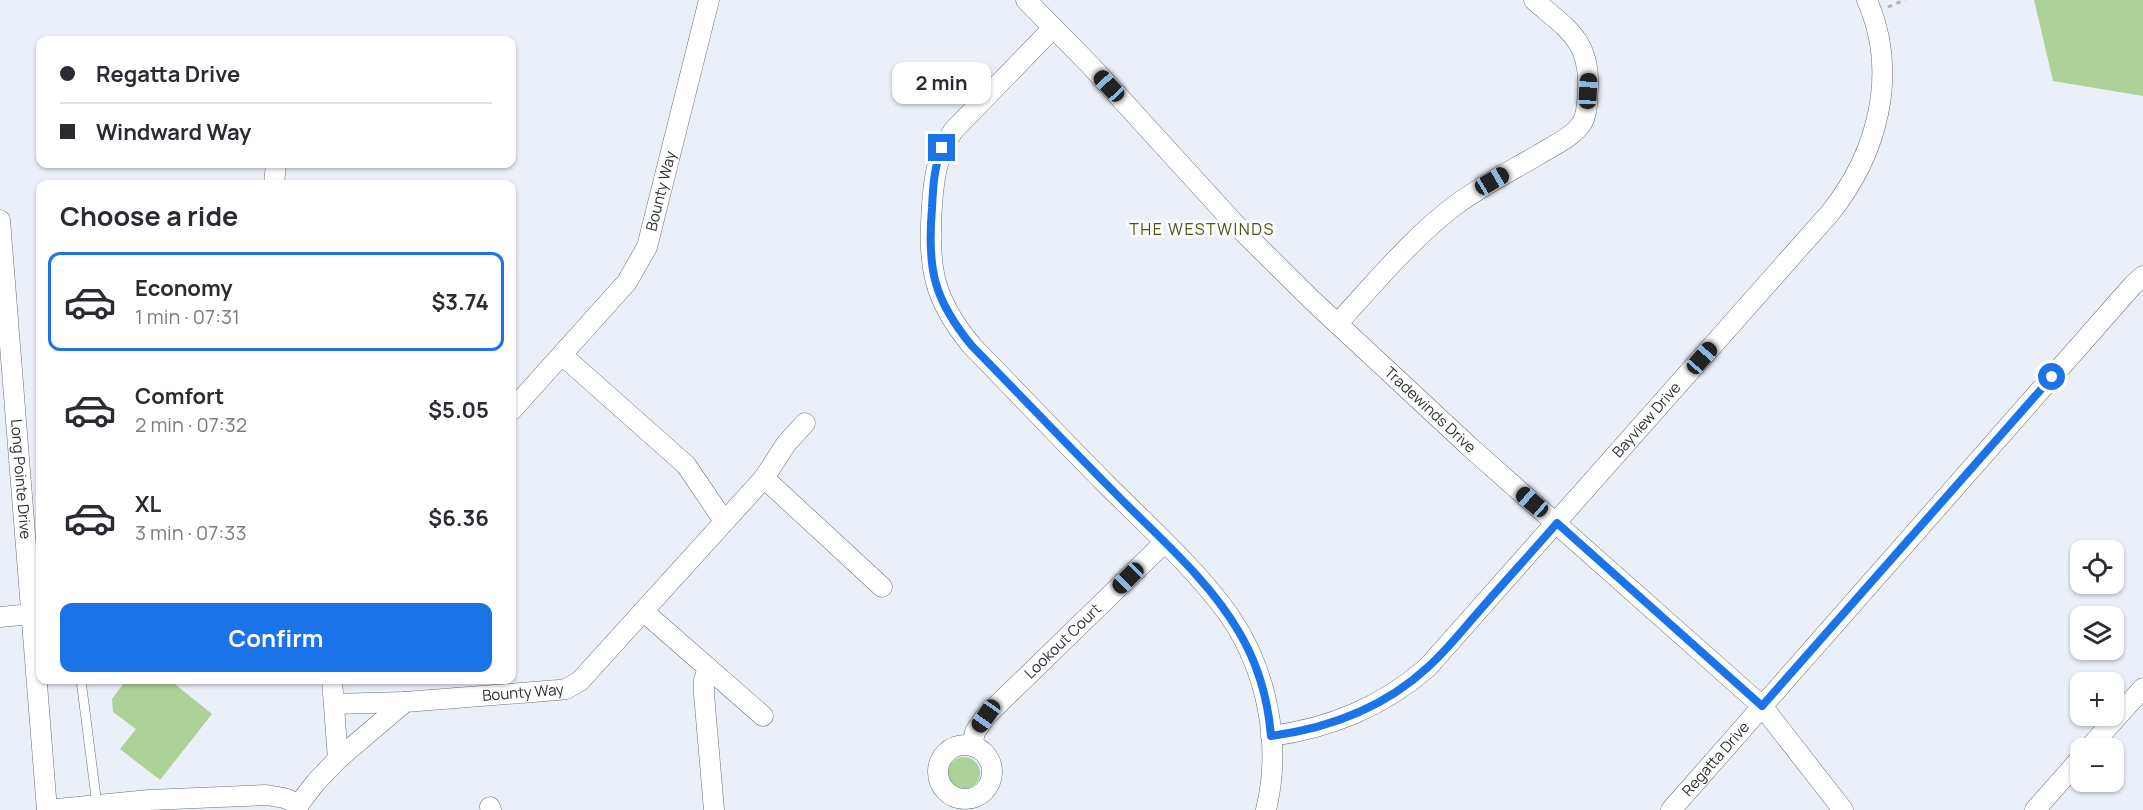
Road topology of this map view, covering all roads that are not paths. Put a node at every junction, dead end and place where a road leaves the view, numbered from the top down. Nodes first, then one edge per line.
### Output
1 (709, 0) edge
2 (1026, 0) edge
3 (1534, 0) edge
4 (1876, 4) edge
5 (1053, 28) junction
6 (0, 220) edge
7 (2143, 276) edge
8 (1337, 324) junction
9 (562, 355) junction
10 (516, 406) edge
11 (805, 423) dead end
12 (764, 478) junction
13 (32, 492) edge
14 (723, 521) junction
15 (1557, 523) junction
16 (1164, 543) junction
17 (882, 587) dead end
18 (643, 611) junction
19 (0, 617) edge
20 (35, 623) edge
21 (36, 639) edge
22 (708, 668) junction
23 (39, 684) edge
24 (82, 684) edge
25 (332, 684) edge
26 (2143, 688) edge
27 (405, 702) junction
28 (334, 704) junction
29 (1762, 706) junction
30 (763, 716) dead end
31 (1271, 736) junction
32 (2098, 738) edge
33 (972, 746) dead end
34 (338, 759) junction
35 (2070, 770) edge
36 (97, 805) junction
37 (299, 807) edge
38 (47, 810) edge
39 (714, 810) edge
40 (1266, 810) edge
41 (1671, 810) edge
42 (1843, 810) edge
43 (2035, 810) edge

1 - 9 street, Bounty Way
2 - 5 street, Tradewinds Drive
3 - 8 street
4 - 15 street, Bayview Drive
5 - 8 street, Tradewinds Drive
5 - 16 street
6 - 13 street, Long Pointe Drive
7 - 29 street, Regatta Drive
8 - 15 street, Tradewinds Drive
9 - 10 street, Bounty Way
9 - 14 street
11 - 12 street, Bounty Way
12 - 14 street, Bounty Way
12 - 17 street
13 - 20 street, Long Pointe Drive
14 - 18 street, Bounty Way
15 - 29 street, Tradewinds Drive
15 - 31 street, Bayview Drive
16 - 31 street
16 - 33 street, Lookout Court
18 - 22 street
18 - 27 street, Bounty Way
19 - 20 street
20 - 21 street, Long Pointe Drive
22 - 30 street
22 - 39 street
23 - 38 street, Long Pointe Drive
24 - 36 lane
25 - 28 street
26 - 32 street
27 - 28 street, Bounty Way
27 - 34 street
28 - 34 street
29 - 41 street, Regatta Drive
29 - 42 street, Tradewinds Drive
31 - 40 street
34 - 37 street
35 - 43 street
36 - 37 street
36 - 38 street

